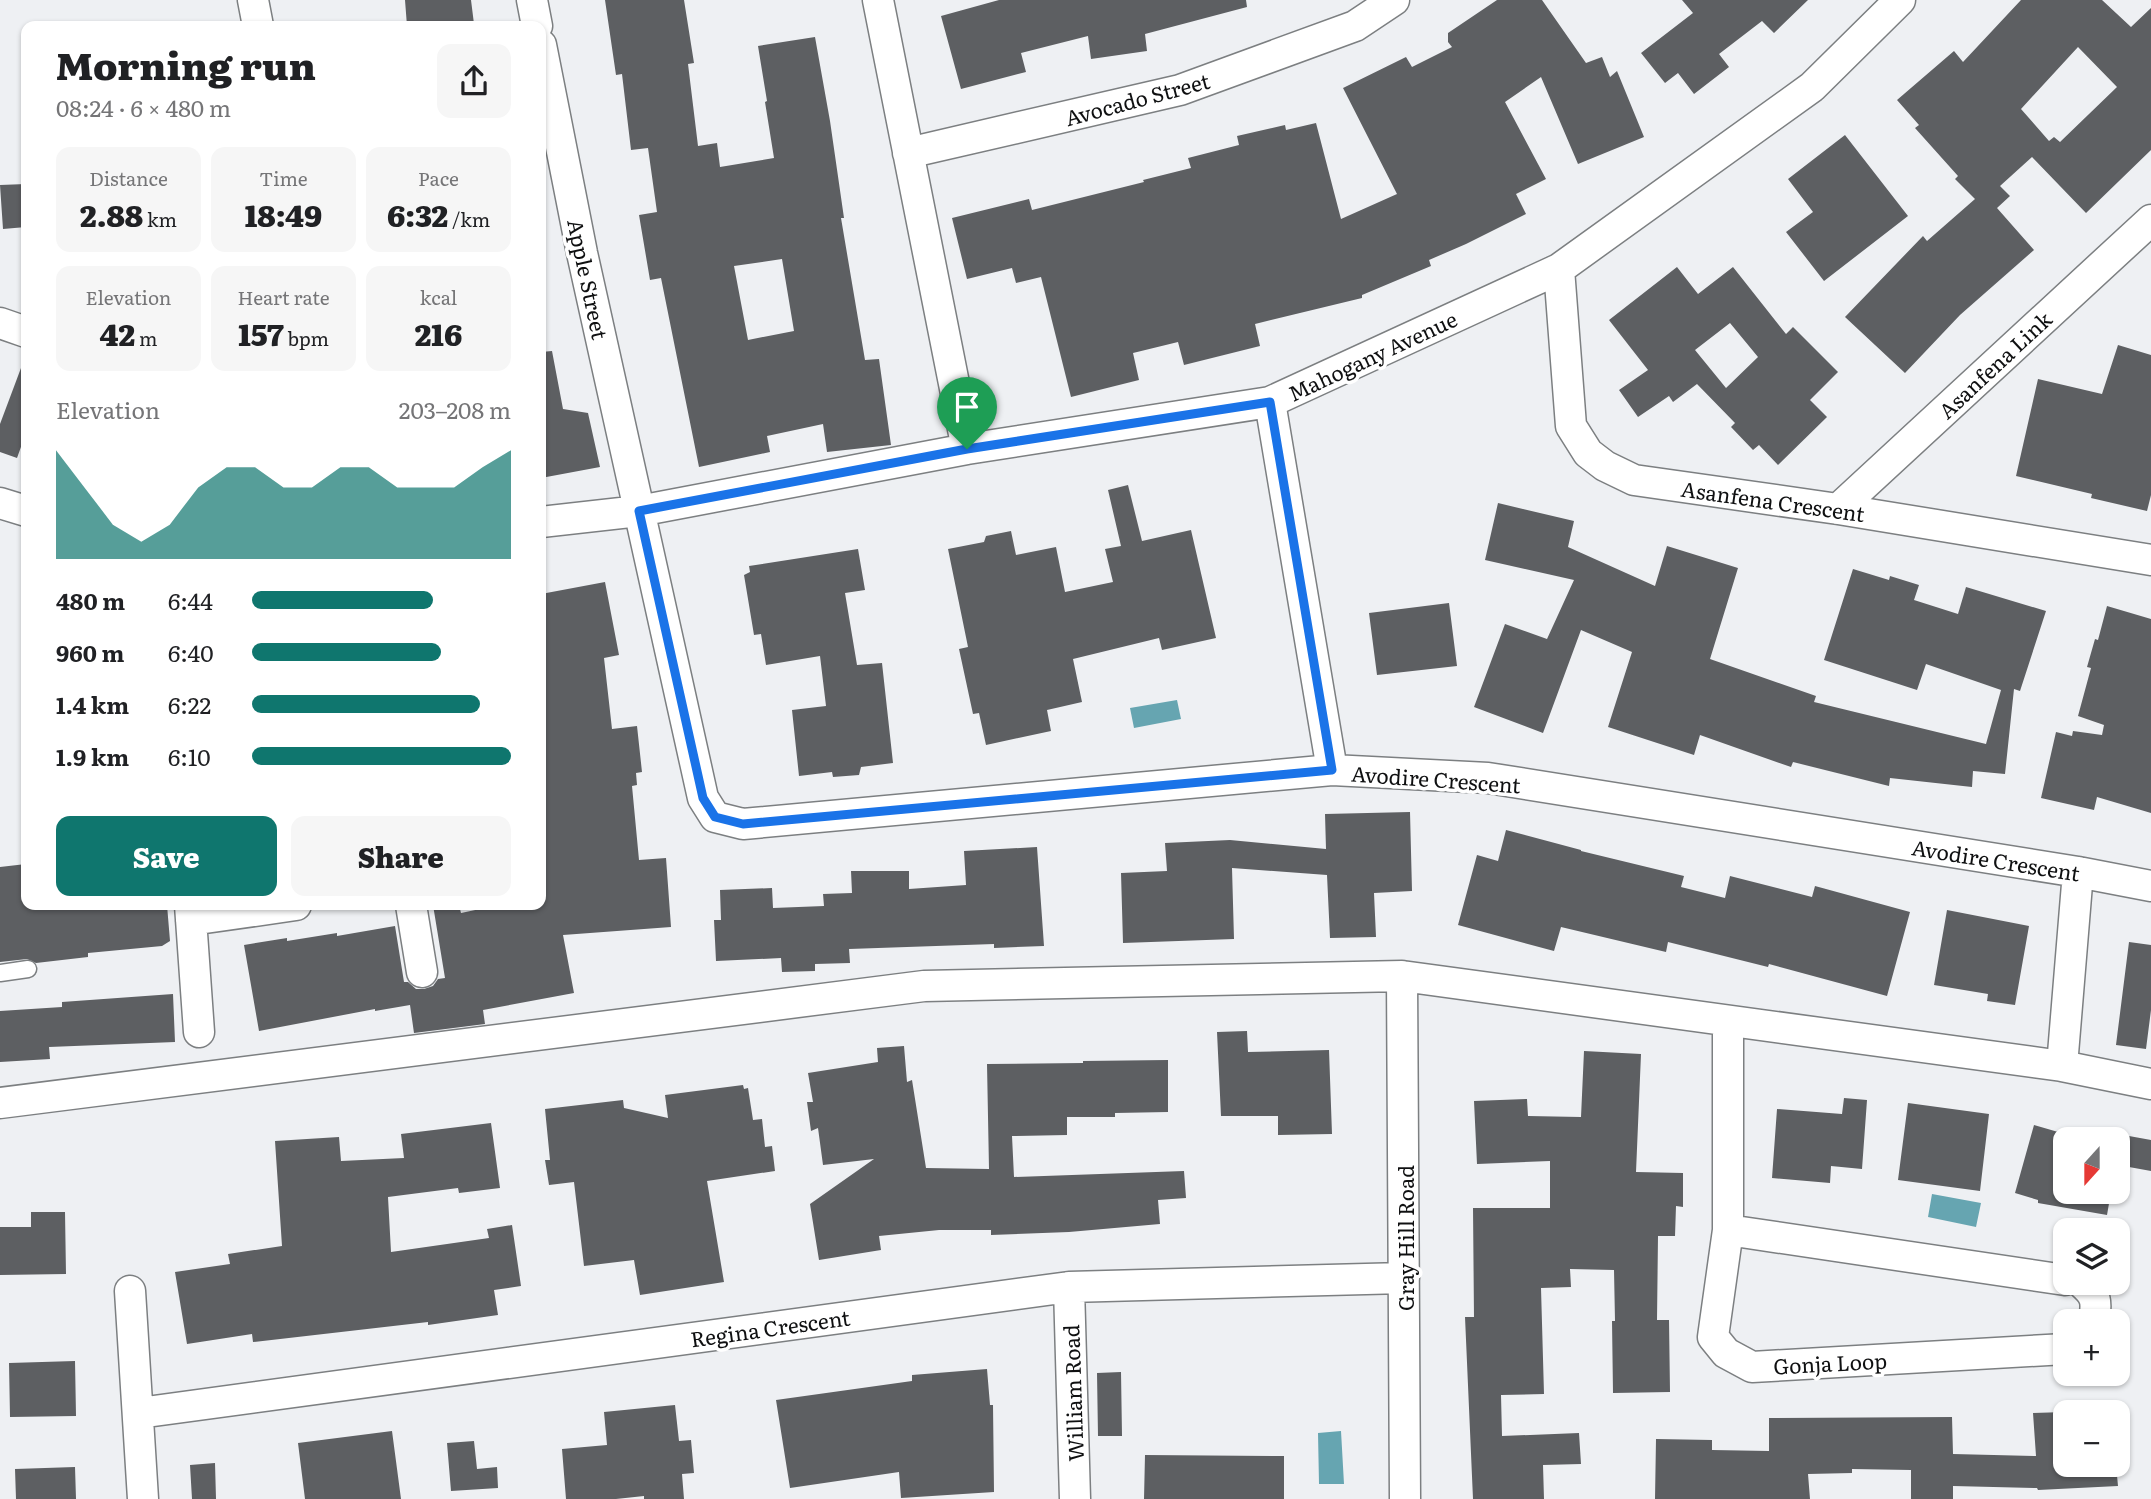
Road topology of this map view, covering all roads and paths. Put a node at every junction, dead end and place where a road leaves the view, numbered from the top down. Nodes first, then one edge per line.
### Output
1 (253, 0) edge
2 (532, 0) edge
3 (878, 0) edge
4 (1394, 0) edge
5 (1900, 0) edge
6 (257, 21) edge
7 (536, 21) edge
8 (546, 70) edge
9 (908, 153) junction
10 (2151, 220) edge
11 (1559, 269) junction
12 (0, 323) edge
13 (21, 330) edge
14 (1270, 402) junction
15 (967, 449) junction
16 (0, 503) edge
17 (21, 509) edge
18 (1838, 509) junction
19 (639, 511) junction
20 (546, 521) edge
21 (2151, 561) edge
22 (1332, 770) junction
23 (715, 817) joint
24 (2078, 872) junction
25 (2151, 886) edge
26 (220, 910) edge
27 (412, 910) edge
28 (190, 912) edge
29 (28, 969) dead end
30 (422, 972) dead end
31 (0, 973) edge
32 (1402, 976) junction
33 (1728, 1022) junction
34 (199, 1032) dead end
35 (2063, 1066) junction
36 (2151, 1084) edge
37 (0, 1103) edge
38 (1728, 1230) junction
39 (1404, 1278) junction
40 (2053, 1278) edge
41 (1069, 1287) junction
42 (130, 1291) dead end
43 (2053, 1350) edge
44 (139, 1413) junction
45 (143, 1499) edge
46 (1074, 1499) edge
47 (1405, 1499) edge

1 - 6 street
2 - 7 street
3 - 9 street
4 - 9 street, Avocado Street
5 - 11 street, Mahogany Avenue
8 - 19 street, Apple Street
9 - 15 street
10 - 18 street, Asanfena Link
11 - 14 street, Mahogany Avenue
11 - 18 street, Asanfena Crescent
12 - 13 street
14 - 15 street, Mahogany Avenue
14 - 22 street
15 - 19 street, Mahogany Avenue
16 - 17 street
18 - 21 street, Asanfena Crescent
19 - 20 street, Mahogany Avenue
19 - 23 street, Apple Street
22 - 23 street, Avodire Crescent
22 - 24 street, Avodire Crescent
24 - 25 street, Avodire Crescent
24 - 35 street
26 - 28 street
27 - 30 street
28 - 34 street
29 - 31 lane
32 - 33 street
32 - 37 street
32 - 39 street, Gray Hill Road
33 - 35 street
33 - 38 street, Gonja Loop
35 - 36 street
38 - 40 street
38 - 43 street, Gonja Loop
39 - 41 street, Regina Crescent
39 - 47 street, Gray Hill Road
41 - 44 street, Regina Crescent
41 - 46 street, William Road
42 - 44 street
44 - 45 street

